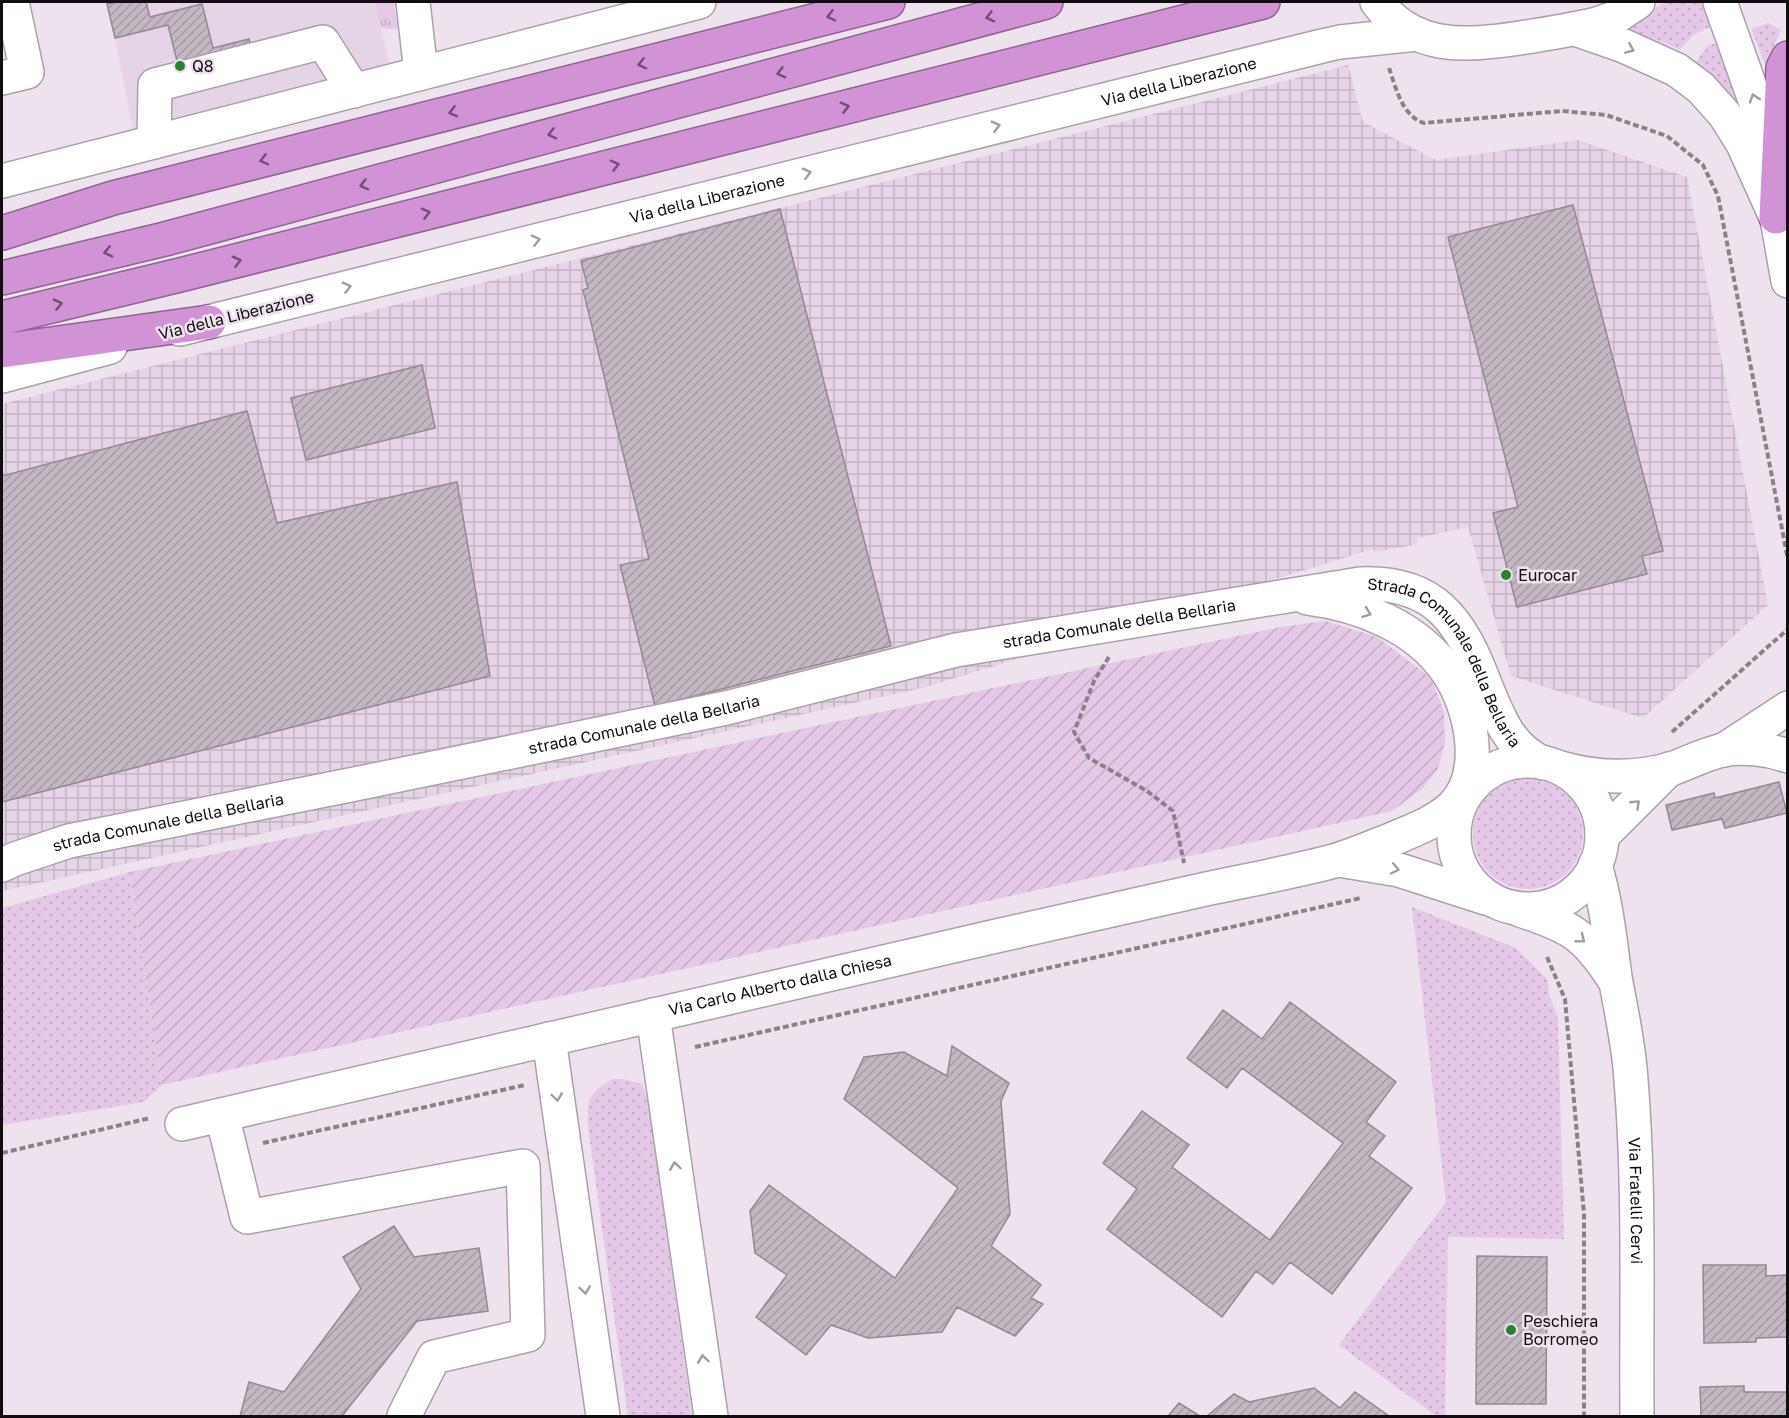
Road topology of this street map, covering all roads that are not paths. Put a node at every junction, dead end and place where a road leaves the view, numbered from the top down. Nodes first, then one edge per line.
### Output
1 (12, 2) edge
2 (414, 2) edge
3 (699, 2) edge
4 (888, 2) edge
5 (1046, 2) edge
6 (1263, 2) edge
7 (1638, 2) edge
8 (1720, 2) edge
9 (1379, 4) edge
10 (1575, 29) junction
11 (1417, 34) junction
12 (1788, 58) edge
13 (421, 73) junction
14 (2, 78) edge
15 (354, 91) junction
16 (154, 142) junction
17 (2, 181) edge
18 (1776, 217) junction
19 (2, 233) edge
20 (2, 278) edge
21 (1788, 281) edge
22 (2, 318) edge
23 (209, 322) junction
24 (2, 351) edge
25 (2, 376) edge
26 (1289, 595) junction
27 (1788, 708) edge
28 (1724, 750) junction
29 (1667, 754) junction
30 (1788, 756) edge
31 (1548, 764) junction
32 (1460, 795) joint
33 (1599, 851) junction
34 (1337, 860) junction
35 (2, 866) edge
36 (1505, 904) junction
37 (1617, 985) junction
38 (653, 1015) junction
39 (549, 1039) junction
40 (222, 1115) junction
41 (170, 1119) road end
42 (404, 1416) edge
43 (603, 1416) edge
44 (711, 1416) edge
45 (1637, 1416) edge

1 - 14 street
2 - 13 street
3 - 13 street
4 -> 19 highway
5 -> 20 highway
22 -> 6 highway
7 - 10 street
18 -> 8 street
9 - 11 street
10 - 11 street
10 -> 18 street
23 -> 11 street, Via della Liberazione
12 - 18 highway
13 - 15 street
15 - 16 street
15 - 16 street
16 - 17 street
18 - 21 street
23 - 24 highway
23 - 25 street, Via della Liberazione
26 - 31 street, Strada Comunale della Bellaria
26 -> 32 street, Strada Comunale della Bellaria
26 - 35 street, strada Comunale della Bellaria
27 - 28 street
28 - 29 street
28 - 30 street
29 - 31 street
33 -> 29 street
31 - 33 street
31 - 36 street
32 - 34 street, Via Carlo Alberto dalla Chiesa
33 - 36 street
33 - 37 street, Via Fratelli Cervi
34 -> 36 street, Via Carlo Alberto dalla Chiesa
34 - 38 street, Via Carlo Alberto dalla Chiesa
36 -> 37 street, Via Fratelli Cervi
37 - 45 street, Via Fratelli Cervi
38 - 39 street, Via Carlo Alberto dalla Chiesa
44 -> 38 street
39 - 40 street, Via Carlo Alberto dalla Chiesa
39 -> 43 street
40 - 41 street, Via Carlo Alberto dalla Chiesa
40 - 42 street

